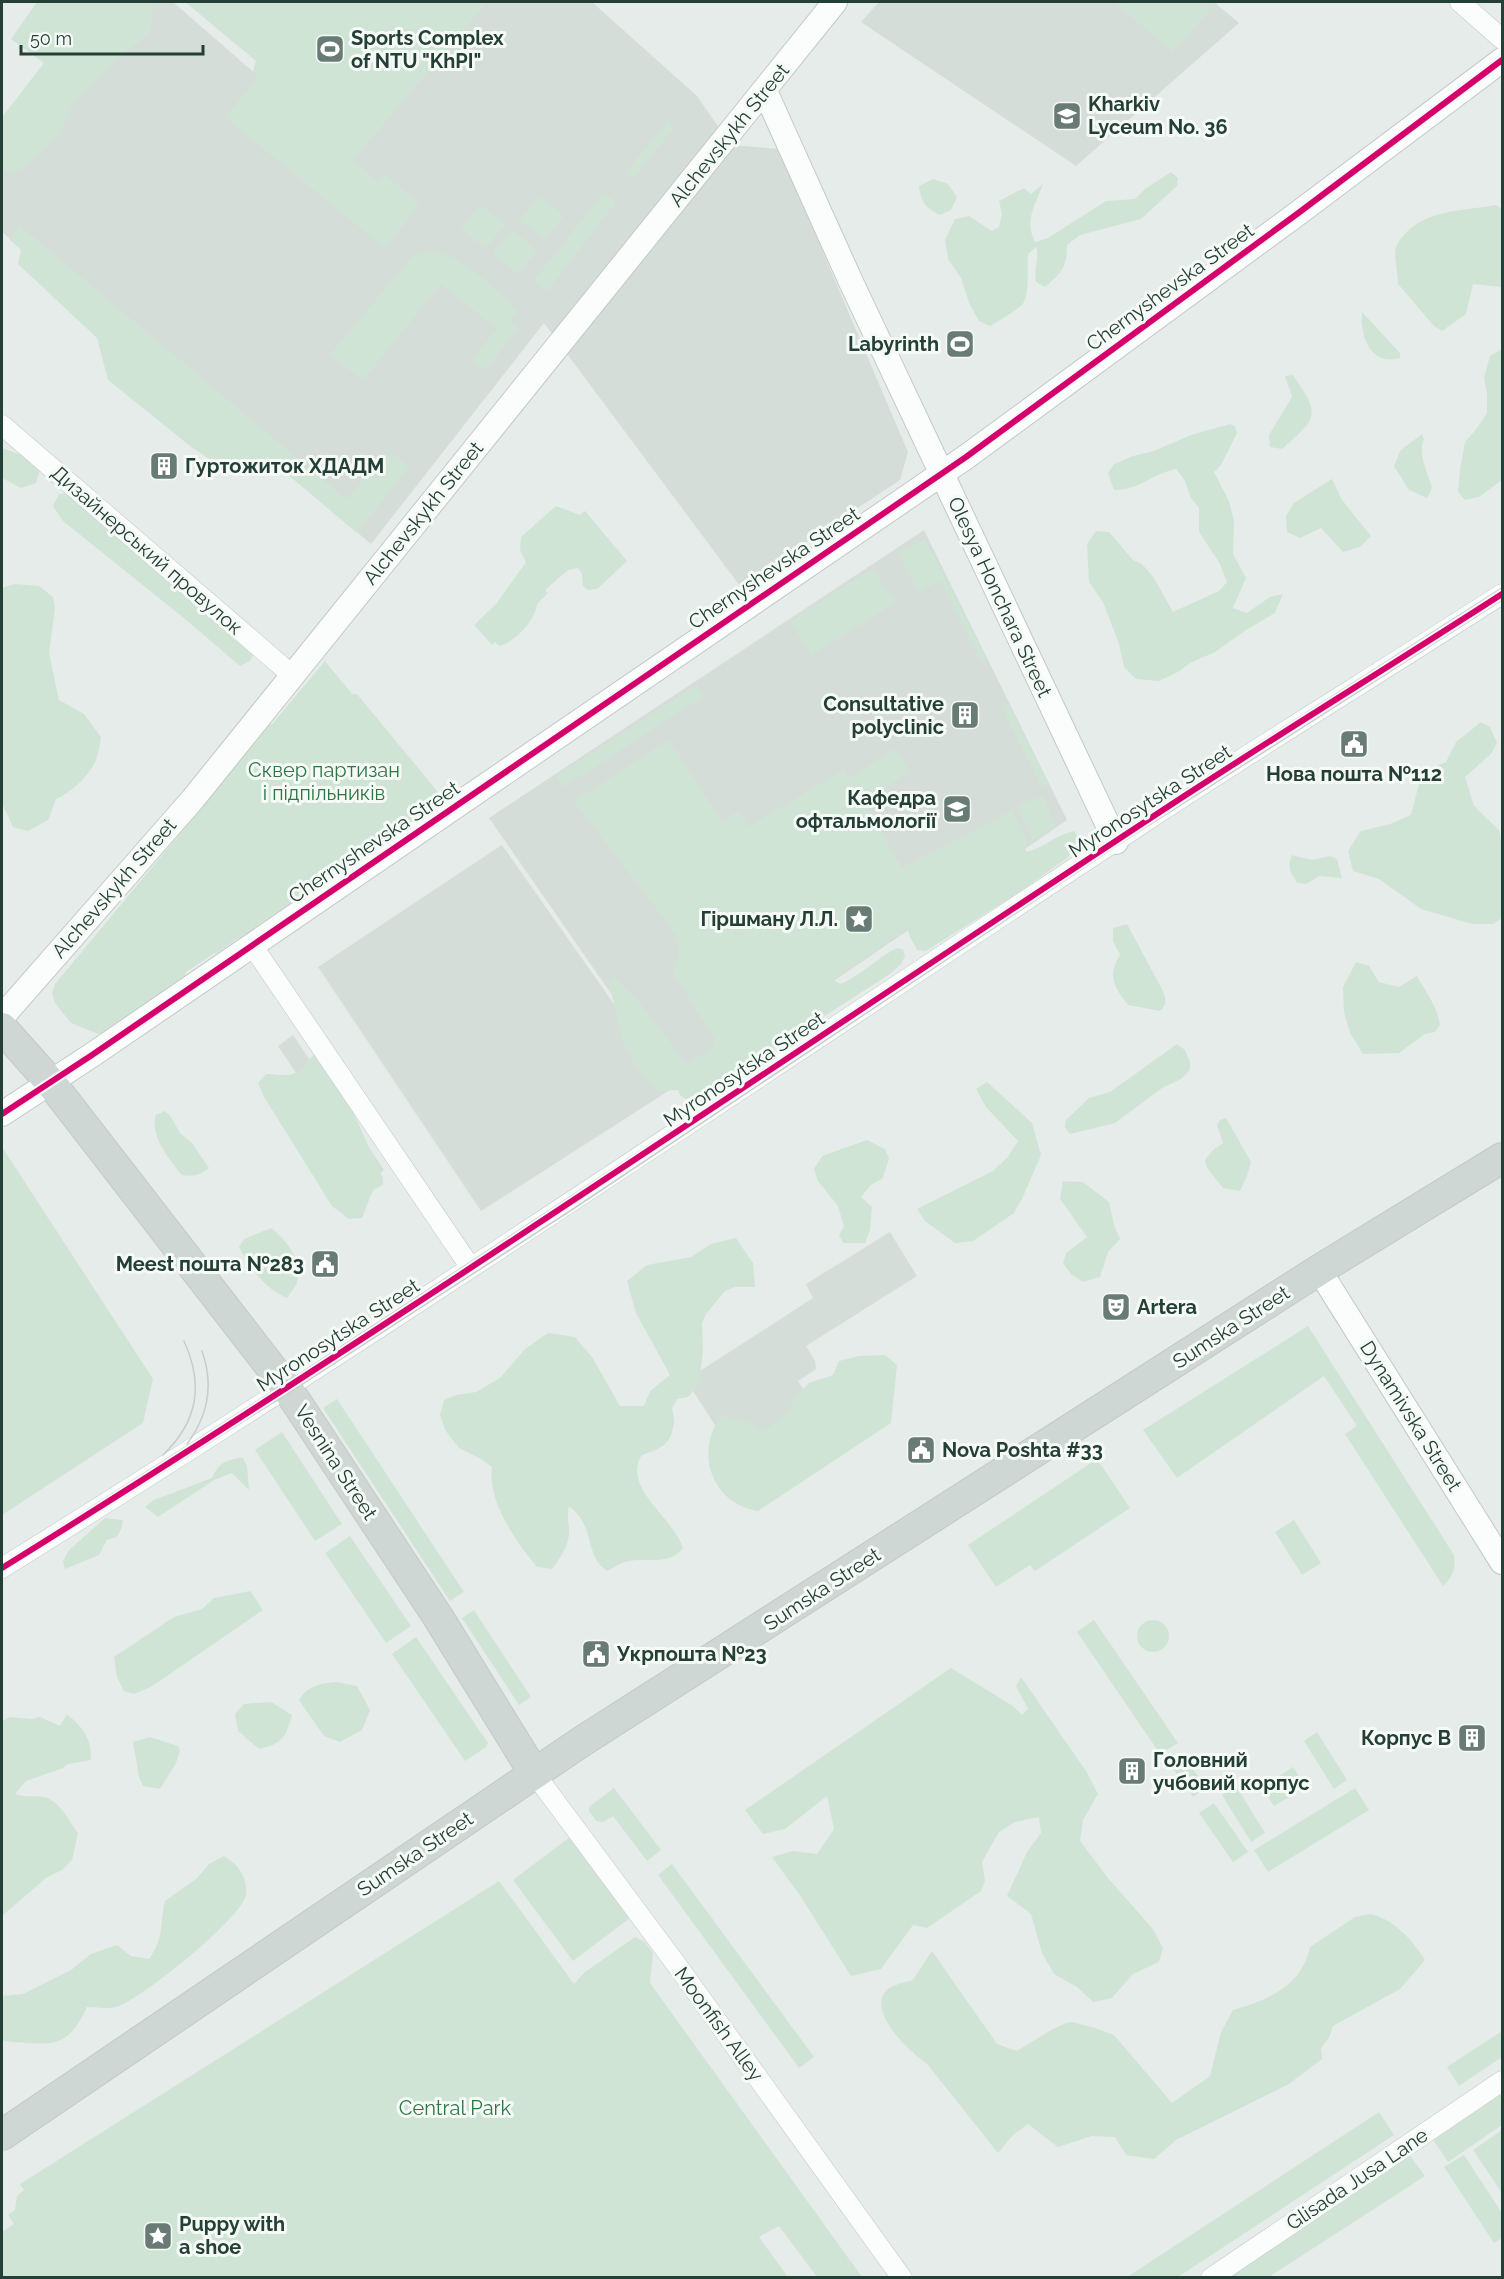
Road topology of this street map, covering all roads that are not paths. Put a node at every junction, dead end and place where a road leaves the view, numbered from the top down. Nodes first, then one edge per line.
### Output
1 (835, 2) edge
2 (1460, 2) edge
3 (1503, 39) edge
4 (1503, 60) edge
5 (765, 91) junction
6 (2, 425) edge
7 (941, 474) junction
8 (1503, 594) edge
9 (292, 675) junction
10 (1116, 842) junction
11 (252, 945) junction
12 (2, 1017) edge
13 (2, 1028) edge
14 (51, 1083) junction
15 (2, 1114) edge
16 (1503, 1158) edge
17 (471, 1268) junction
18 (1319, 1270) junction
19 (287, 1388) junction
20 (1503, 1562) edge
21 (2, 1568) edge
22 (534, 1773) junction
23 (1503, 2081) edge
24 (2, 2135) edge
25 (902, 2277) edge
26 (1211, 2277) edge

1 - 5 street, Alchevskykh Street
2 - 3 street
4 - 7 street, Chernyshevska Street
5 - 7 street, Olesya Honchara Street
5 - 9 street, Alchevskykh Street
6 - 9 street, Дизайнерський провулок
7 - 10 street, Olesya Honchara Street
7 - 11 street, Chernyshevska Street
8 - 10 street, Myronosytska Street
9 - 12 street, Alchevskykh Street
10 - 17 street, Myronosytska Street
11 - 14 street, Chernyshevska Street
11 - 17 street
13 - 14 main road, Vesnina Street
14 - 15 street, Chernyshevska Street
14 - 19 main road, Vesnina Street
16 - 18 main road, Sumska Street
17 - 19 street, Myronosytska Street
18 - 20 street, Dynamivska Street
18 - 22 main road, Sumska Street
19 - 21 street, Myronosytska Street
19 - 22 main road, Vesnina Street
22 - 24 main road, Sumska Street
22 - 25 street, Moonfish Alley
23 - 26 street, Glisada Jusa Lane

